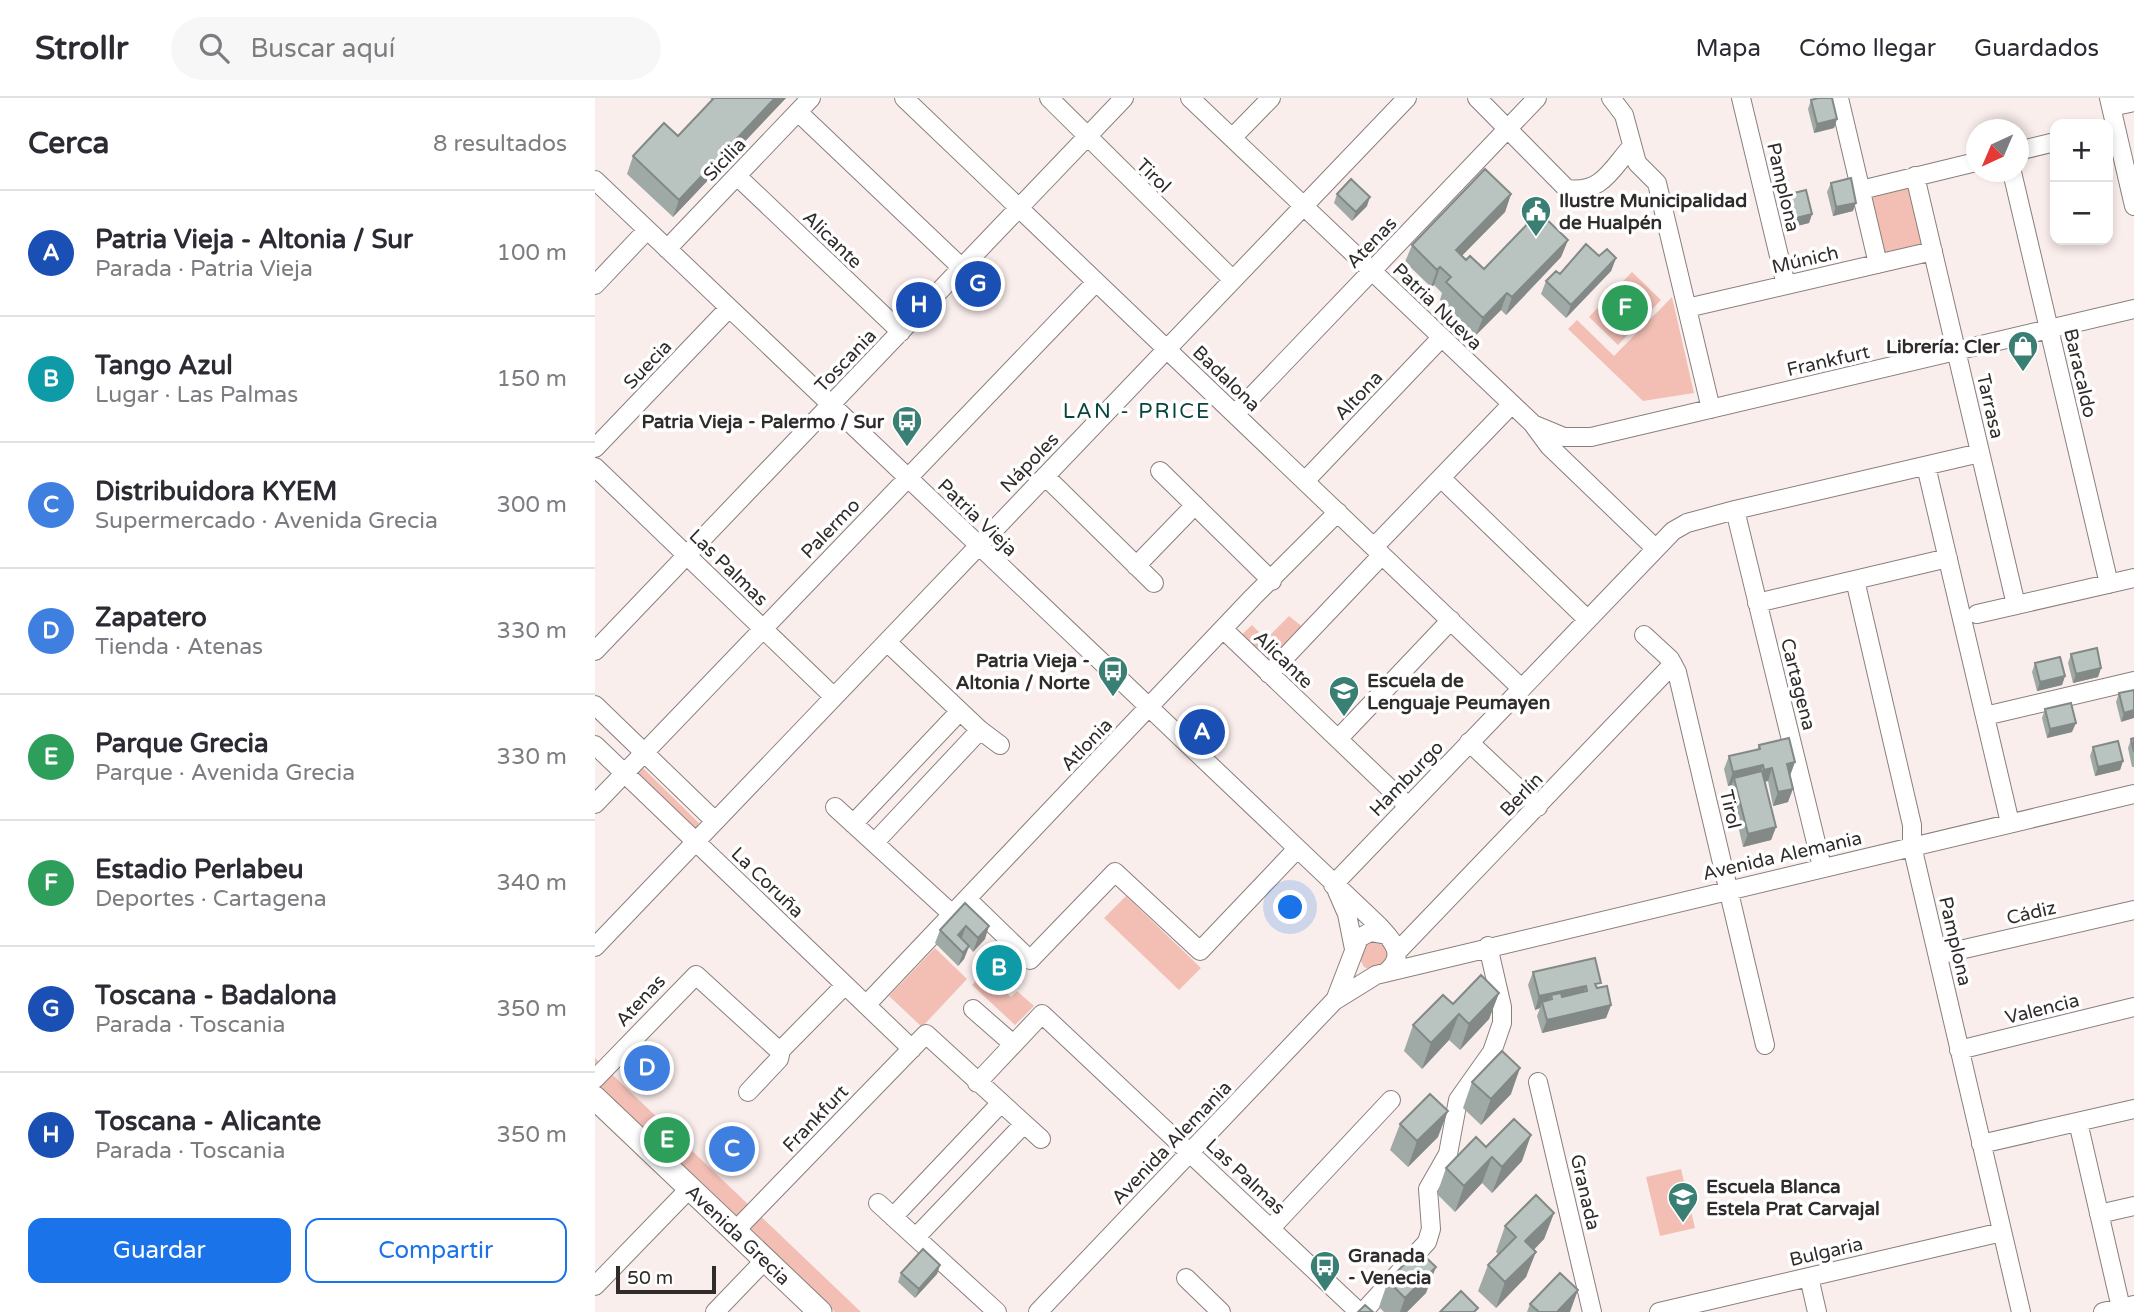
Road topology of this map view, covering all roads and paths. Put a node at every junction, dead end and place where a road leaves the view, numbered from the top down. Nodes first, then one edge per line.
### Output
1 (811, 98) edge
2 (904, 98) edge
3 (1049, 98) edge
4 (1124, 98) edge
5 (1190, 98) edge
6 (1271, 98) edge
7 (1407, 98) edge
8 (1477, 98) edge
9 (1537, 98) edge
10 (1741, 98) edge
11 (1839, 98) edge
12 (1615, 99) edge
13 (2134, 102) edge
14 (2110, 103) edge
15 (798, 112) junction
16 (1509, 128) junction
17 (2113, 132) edge
18 (1087, 137) junction
19 (1232, 138) junction
20 (2050, 143) edge
21 (1632, 146) junction
22 (2029, 148) edge
23 (1966, 164) edge
24 (737, 176) junction
25 (1915, 176) junction
26 (595, 180) edge
27 (2014, 182) edge
28 (1861, 190) junction
29 (1303, 206) junction
30 (2134, 206) edge
31 (1019, 208) junction
32 (647, 230) junction
33 (667, 249) junction
34 (1933, 251) junction
35 (1878, 264) junction
36 (962, 268) junction
37 (1371, 272) junction
38 (1233, 280) junction
39 (1096, 282) junction
40 (595, 285) edge
41 (1786, 285) junction
42 (729, 308) junction
43 (1687, 308) junction
44 (2134, 309) edge
45 (2049, 329) junction
46 (901, 332) junction
47 (1441, 338) junction
48 (1167, 349) junction
49 (1956, 351) junction
50 (831, 405) junction
51 (1511, 405) junction
52 (1711, 409) junction
53 (1235, 414) junction
54 (1532, 424) junction
55 (595, 448) edge
56 (1980, 453) junction
57 (1926, 466) junction
58 (595, 467) edge
59 (1160, 471) dead end
60 (1045, 476) junction
61 (907, 478) junction
62 (1441, 478) junction
63 (1305, 481) junction
64 (1195, 505) junction
65 (1735, 510) junction
66 (1338, 512) junction
67 (978, 546) junction
68 (1655, 548) junction
69 (1378, 551) junction
70 (687, 556) junction
71 (1948, 558) junction
72 (1136, 566) junction
73 (2134, 578) edge
74 (1855, 580) junction
75 (1272, 581) junction
76 (1154, 583) dead end
77 (2109, 584) junction
78 (1757, 603) junction
79 (2016, 605) junction
80 (1977, 614) dead end
81 (1587, 619) junction
82 (1451, 620) junction
83 (763, 629) junction
84 (1223, 629) junction
85 (1644, 635) dead end
86 (887, 642) junction
87 (595, 651) edge
88 (1673, 664) junction
89 (1269, 674) junction
90 (2134, 681) edge
91 (1521, 688) junction
92 (834, 697) junction
93 (595, 705) edge
94 (1148, 709) junction
95 (960, 711) junction
96 (1985, 716) junction
97 (981, 730) junction
98 (1338, 739) junction
99 (1469, 742) junction
100 (1000, 745) dead end
101 (595, 746) edge
102 (644, 753) junction
103 (624, 774) junction
104 (2134, 794) edge
105 (595, 804) edge
106 (1408, 806) junction
107 (835, 807) dead end
108 (1538, 807) junction
109 (715, 821) junction
110 (2010, 823) junction
111 (853, 824) junction
112 (876, 841) junction
113 (695, 842) junction
114 (1912, 846) junction
115 (1296, 850) junction
116 (1822, 867) junction
117 (1333, 885) junction
118 (1729, 889) junction
119 (967, 899) junction
120 (2134, 910) edge
121 (952, 915) junction
122 (1387, 935) junction
123 (1488, 946) junction
124 (595, 947) edge
125 (1354, 952) junction
126 (1397, 952) junction
127 (1938, 956) junction
128 (1441, 959) junction
129 (1381, 974) junction
130 (845, 985) junction
131 (1334, 1001) junction
132 (866, 1005) junction
133 (2134, 1007) edge
134 (973, 1009) dead end
135 (1013, 1044) junction
136 (1765, 1045) dead end
137 (781, 1049) junction
138 (912, 1049) junction
139 (1959, 1049) junction
140 (595, 1079) edge
141 (1538, 1082) dead end
142 (977, 1083) junction
143 (748, 1092) dead end
144 (595, 1098) edge
145 (1391, 1100) dead end
146 (1000, 1104) junction
147 (2134, 1109) edge
148 (2078, 1122) junction
149 (1023, 1125) junction
150 (1041, 1139) dead end
151 (1981, 1143) junction
152 (1191, 1151) junction
153 (689, 1188) junction
154 (878, 1203) dead end
155 (2134, 1206) edge
156 (2099, 1214) junction
157 (893, 1217) junction
158 (1271, 1228) junction
159 (735, 1231) junction
160 (2002, 1232) junction
161 (917, 1236) junction
162 (765, 1260) junction
163 (1809, 1277) junction
164 (1186, 1278) dead end
165 (595, 1286) edge
166 (1716, 1306) edge
167 (2128, 1306) edge
168 (715, 1312) edge
169 (820, 1312) edge
170 (997, 1312) edge
171 (1038, 1312) edge
172 (1221, 1312) edge
173 (1361, 1312) edge
174 (1592, 1312) edge
175 (1659, 1312) edge
176 (1817, 1312) edge
177 (2021, 1312) edge
178 (2103, 1312) edge

1 - 15 street, Sicilia
2 - 31 street, Badalona
3 - 18 street, Tirol
4 - 18 street, Toscania
5 - 19 street, Patria Nueva
6 - 19 street
7 - 29 street, Nápoles
8 - 16 street
9 - 16 street, Atenas
10 - 41 street, Pamplona
11 - 28 street
12 - 21 street
13 - 14 street
15 - 24 street, Sicilia
15 - 36 street
16 - 21 street
16 - 37 street, Atenas
17 - 30 street
18 - 31 street, Toscania
18 - 38 street, Tirol
19 - 29 street, Patria Nueva
20 - 22 street
21 - 43 street
23 - 25 street
24 - 33 street, Sicilia
24 - 46 street, Alicante
25 - 28 street
25 - 34 street, Tarrasa
26 - 32 street, Patria Vieja
27 - 45 street, Baracaldo
28 - 35 street
29 - 37 street, Patria Nueva
29 - 38 street, Nápoles
31 - 36 street, Toscania
31 - 39 street, Badalona
32 - 33 street, Patria Vieja
32 - 40 street
33 - 42 street, Patria Vieja
34 - 35 street, Múnich
34 - 49 street, Tarrasa
35 - 41 street, Múnich
36 - 46 street, Toscania
37 - 47 street, Patria Nueva
37 - 53 street, Atenas
38 - 48 street, Nápoles
39 - 48 street, Badalona
39 - 61 street, Palermo
41 - 43 street, Múnich
42 - 50 street, Patria Vieja
42 - 55 street, Suecia
43 - 52 street
44 - 45 street, Frankfurt
45 - 49 street, Frankfurt
45 - 77 street, Baracaldo
46 - 50 street, Toscania
47 - 51 street, Patria Nueva
47 - 63 street, Altona
48 - 53 street, Badalona
48 - 60 street, Nápoles
49 - 52 street, Frankfurt
49 - 56 street, Tarrasa
50 - 61 street, Patria Vieja
50 - 70 street, Toscania
51 - 54 street, Patria Nueva
51 - 62 street
52 - 54 street, Frankfurt
53 - 63 street, Badalona
54 - 68 street, Patria Nueva
56 - 57 street
56 - 79 street, Tarrasa
57 - 65 street
57 - 71 street
58 - 70 street, Las Palmas
59 - 64 street
60 - 67 street, Nápoles
60 - 72 street
61 - 67 street, Patria Vieja
61 - 83 street, Palermo
62 - 69 street
62 - 81 street
63 - 66 street, Badalona
64 - 72 street
64 - 75 street
65 - 68 street
65 - 78 street, Cartagena
66 - 69 street, Badalona
66 - 75 street, Atlonia
67 - 86 street, Nápoles
67 - 94 street, Patria Vieja
68 - 81 street, Hamburgo
69 - 82 street, Badalona
69 - 89 street
70 - 83 street, Las Palmas
70 - 87 street, Toscania
71 - 74 street
71 - 96 street
72 - 76 street
73 - 77 street
74 - 78 street
74 - 114 street, Pamplona
75 - 84 street, Atlonia
77 - 79 street
78 - 116 street, Cartagena
79 - 80 street
81 - 91 street, Hamburgo
82 - 91 street, Badalona
82 - 98 street
83 - 92 street, Las Palmas
83 - 102 street, Palermo
84 - 89 street, Alicante
84 - 94 street, Atlonia
85 - 88 street
86 - 92 street, Nápoles
86 - 95 street
88 - 108 street, Berlín
88 - 118 street, Tirol
89 - 98 street, Alicante
90 - 96 street
91 - 99 street, Hamburgo
92 - 109 street, Nápoles
93 - 102 street
94 - 115 street, Patria Vieja
94 - 119 street, Atlonia
95 - 97 street
95 - 111 street
96 - 110 street
97 - 100 street
97 - 112 street
98 - 106 street, Alicante
99 - 106 street, Hamburgo
99 - 108 street
101 - 103 street, La Coruña
102 - 103 street, Palermo
102 - 109 street
103 - 105 street, Palermo
103 - 113 street, La Coruña
104 - 110 street, Avenida Alemania
106 - 117 street, Hamburgo
107 - 111 street
108 - 126 street, Berlín
109 - 113 street, Nápoles
110 - 114 street, Avenida Alemania
111 - 112 street
112 - 121 street
113 - 124 street, Nápoles
113 - 130 street, La Coruña
114 - 116 street, Avenida Alemania
114 - 127 street, Pamplona
115 - 117 street, Patria Vieja
115 - 119 street
116 - 118 street, Avenida Alemania
117 - 122 street, Patria Vieja
117 - 125 street, Patria Vieja
118 - 123 street, Avenida Alemania
118 - 136 street, Tirol
119 - 121 street, Atlonia
120 - 127 street, Cádiz
121 - 132 street, Atlonia
122 - 125 street
122 - 126 street
123 - 128 street, Avenida Alemania
123 - 173 street
125 - 129 street
125 - 131 street, Avenida Alemania
126 - 128 street, Avenida Alemania
126 - 129 street, Avenida Alemania
127 - 139 street, Pamplona
128 - 129 street, Avenida Alemania
129 - 131 street, Avenida Alemania
130 - 132 street, La Coruña
130 - 137 street
131 - 152 street, Avenida Alemania
132 - 138 street, La Coruña
133 - 139 street, Valencia
134 - 135 street
135 - 142 street
135 - 152 street, Las Palmas
137 - 140 street, Atenas
137 - 143 street
138 - 142 street, Frankfurt
138 - 159 street, Frankfurt
139 - 151 street, Pamplona
141 - 174 street, Granada
142 - 146 street
144 - 153 main road, Avenida Grecia
145 - 158 street
146 - 149 street
146 - 157 street
147 - 148 street
148 - 151 street
148 - 156 street
149 - 150 street
149 - 161 street
151 - 160 street, Pamplona
152 - 158 street, Las Palmas
152 - 171 street, Avenida Alemania
153 - 159 main road, Avenida Grecia
153 - 165 street
154 - 157 street
155 - 156 street
156 - 167 street
157 - 161 street
158 - 173 street, Las Palmas
159 - 162 main road, Avenida Grecia
160 - 163 street, Bulgaria
160 - 177 street, Pamplona
161 - 170 street
162 - 168 street
162 - 169 main road, Avenida Grecia
163 - 166 street, Bulgaria
163 - 176 street
164 - 172 street
166 - 175 street, Bulgaria
167 - 178 street

